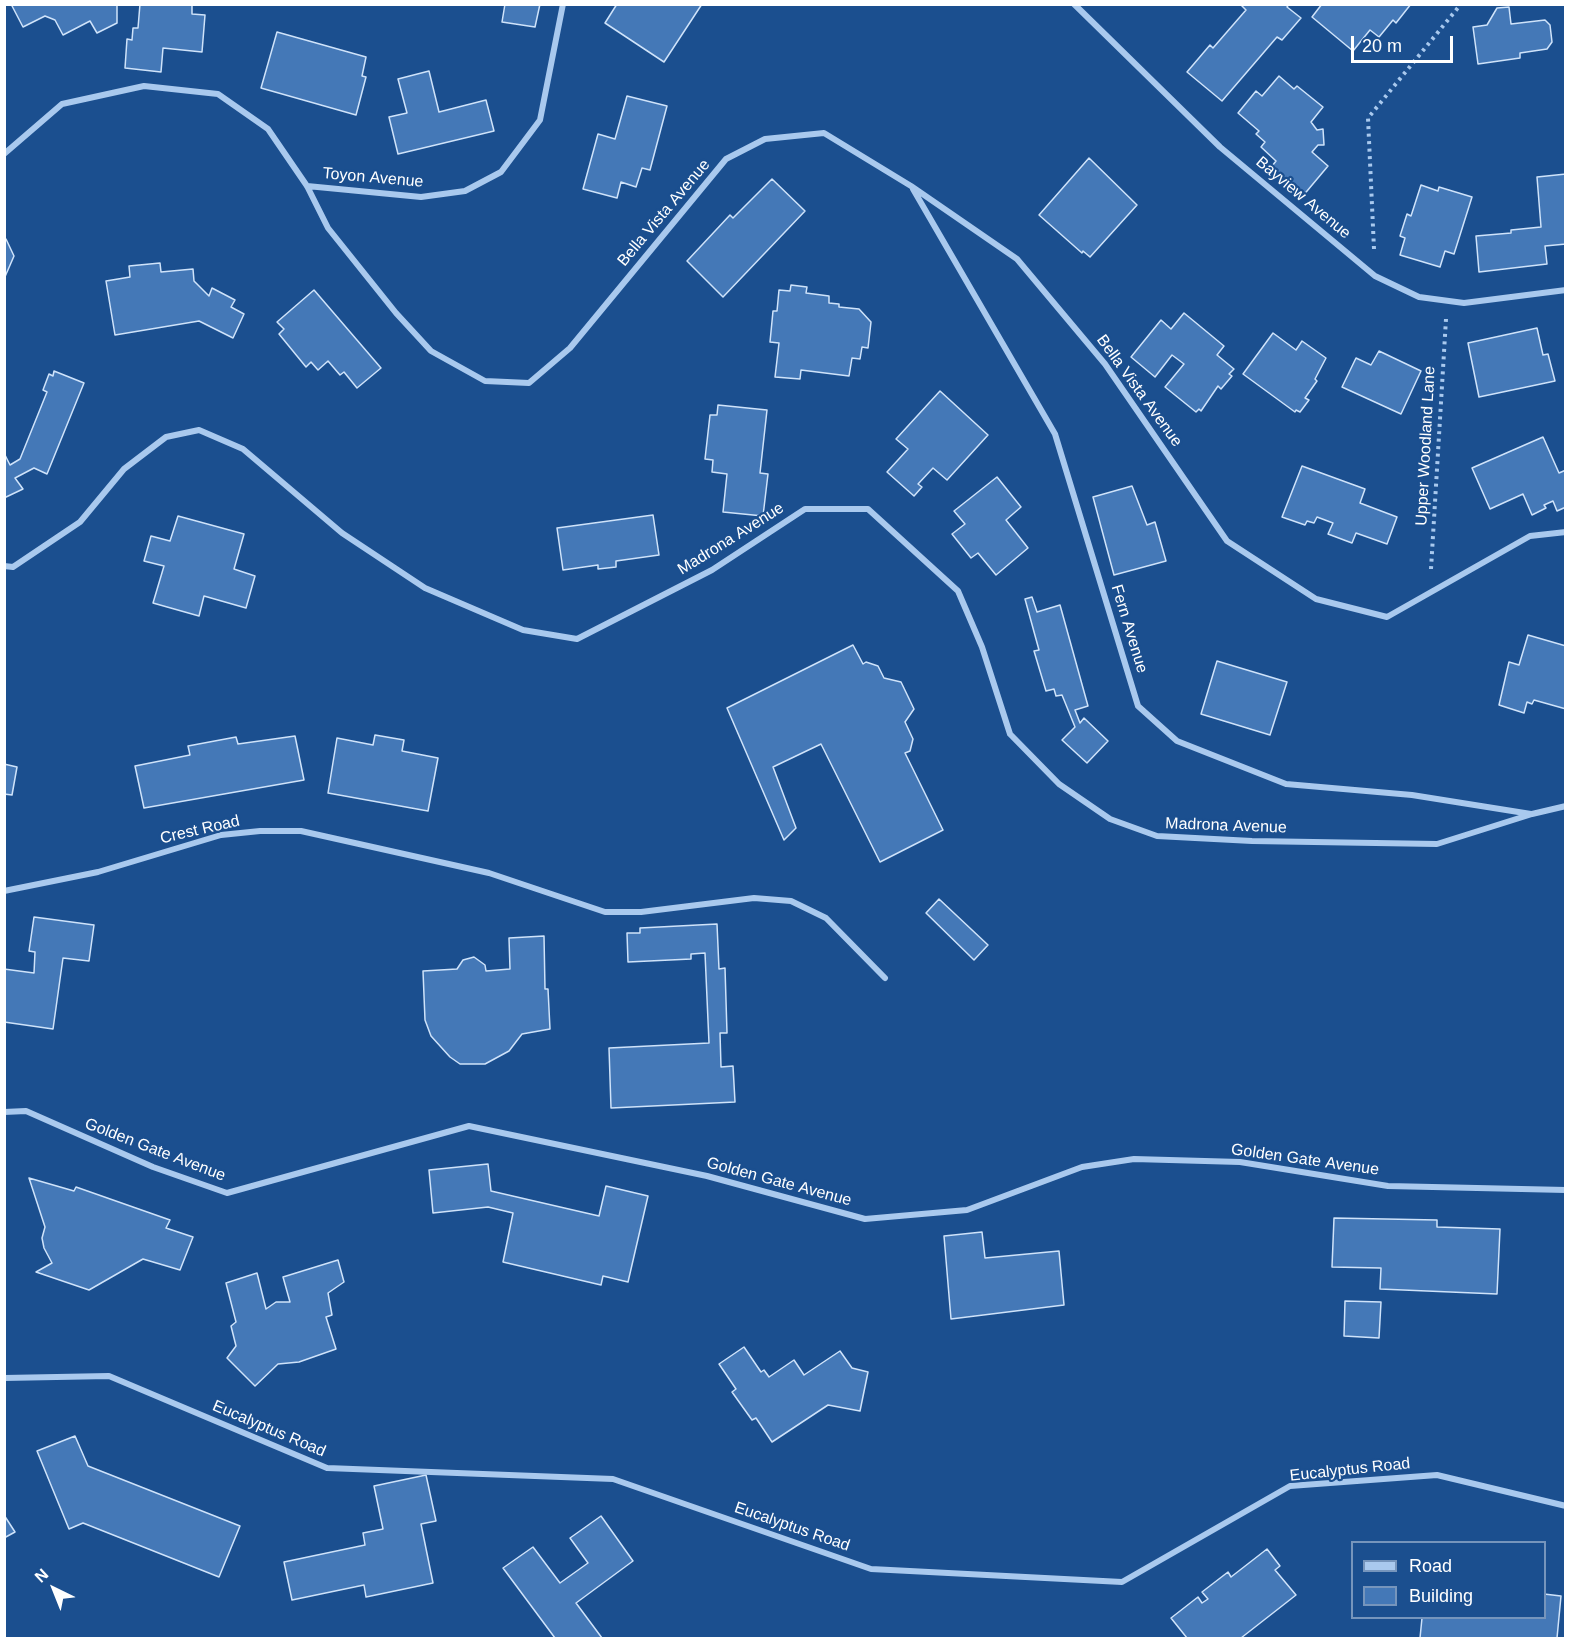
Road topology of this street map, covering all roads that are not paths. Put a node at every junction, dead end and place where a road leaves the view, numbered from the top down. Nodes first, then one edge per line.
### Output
1 (563, 4) edge
2 (1074, 4) edge
3 (4, 154) edge
4 (307, 186) junction
5 (912, 186) junction
6 (1566, 290) edge
7 (1566, 532) edge
8 (4, 566) edge
9 (1566, 806) edge
10 (1532, 814) junction
11 (4, 891) edge
12 (885, 978) dead end
13 (4, 1112) edge
14 (1566, 1190) edge
15 (4, 1378) edge
16 (1566, 1506) edge

1 - 4 street, Toyon Avenue
2 - 6 street, Bayview Avenue
3 - 4 street, Bella Vista Avenue
4 - 5 street, Bella Vista Avenue
5 - 7 street, Bella Vista Avenue
5 - 10 street, Fern Avenue
8 - 10 street, Madrona Avenue
9 - 10 street, Madrona Avenue
11 - 12 street, Crest Road
13 - 14 street, Golden Gate Avenue
15 - 16 street, Eucalyptus Road

